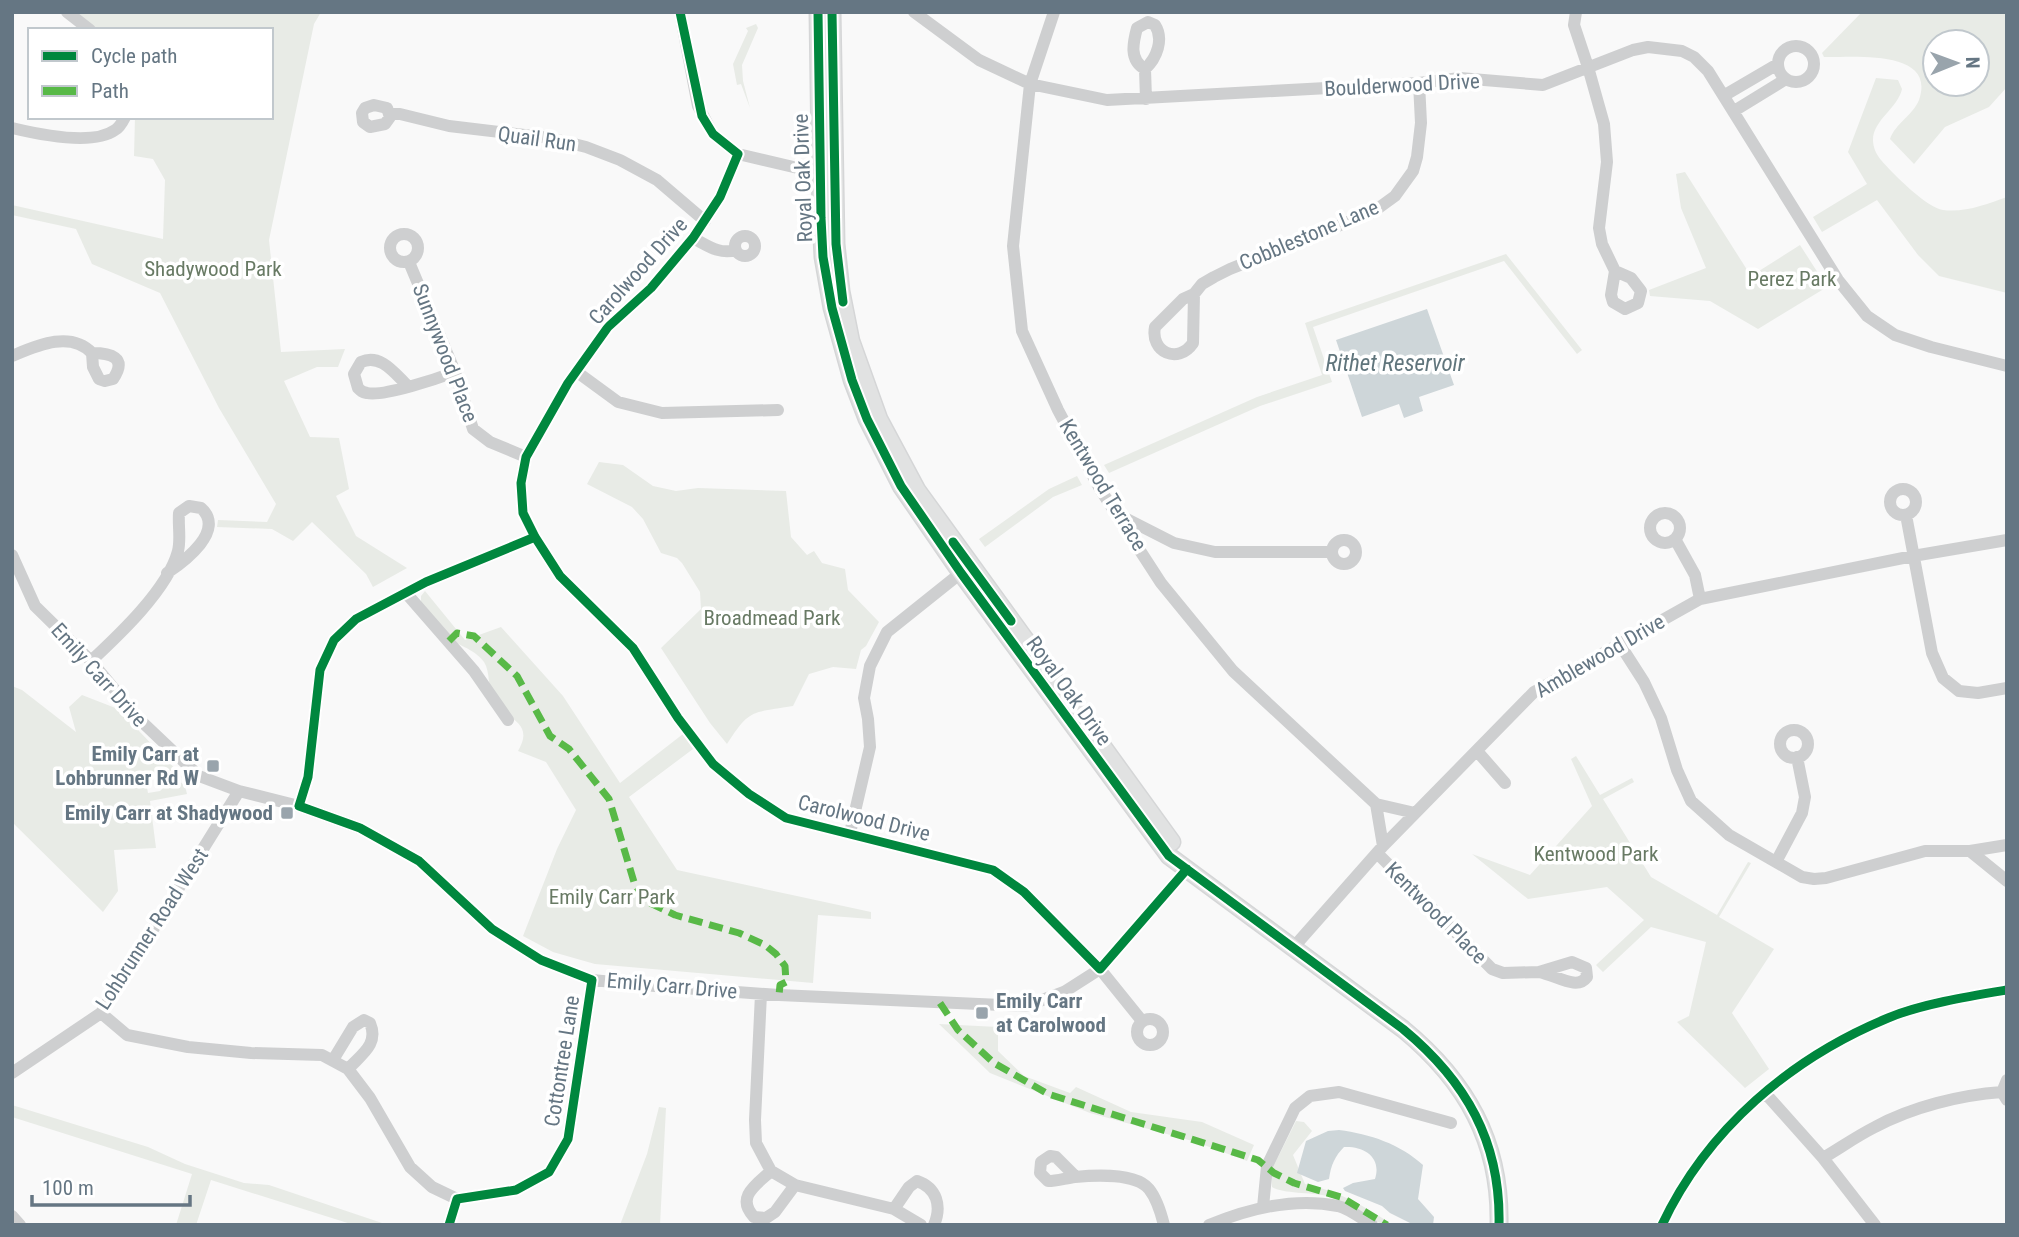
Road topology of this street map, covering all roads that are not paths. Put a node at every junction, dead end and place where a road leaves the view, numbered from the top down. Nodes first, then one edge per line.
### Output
1 (67, 12) edge
2 (680, 12) edge
3 (818, 12) edge
4 (832, 12) edge
5 (914, 12) edge
6 (1054, 12) edge
7 (1576, 12) edge
8 (87, 28) edge
9 (1778, 64) junction
10 (1588, 67) junction
11 (1145, 69) dead end
12 (1786, 79) junction
13 (1419, 83) junction
14 (1030, 84) junction
15 (1725, 95) junction
16 (1146, 99) junction
17 (1734, 111) junction
18 (390, 114) dead end
19 (124, 119) edge
20 (12, 128) edge
21 (738, 154) junction
22 (827, 169) junction
23 (705, 221) junction
24 (693, 237) junction
25 (736, 250) dead end
26 (409, 262) dead end
27 (1615, 271) dead end
28 (1194, 294) junction
29 (92, 353) dead end
30 (12, 356) edge
31 (2007, 366) edge
32 (455, 372) junction
33 (577, 372) junction
34 (408, 386) dead end
35 (778, 410) dead end
36 (526, 457) junction
37 (1119, 514) junction
38 (1906, 515) dead end
39 (535, 537) junction
40 (1675, 539) dead end
41 (2007, 540) edge
42 (1332, 552) dead end
43 (12, 555) edge
44 (1913, 556) junction
45 (966, 569) junction
46 (167, 573) junction
47 (406, 593) junction
48 (1700, 599) junction
49 (1619, 643) junction
50 (92, 661) junction
51 (2007, 688) edge
52 (508, 720) dead end
53 (1477, 751) junction
54 (1797, 757) dead end
55 (1506, 783) dead end
56 (239, 790) junction
57 (1376, 804) junction
58 (299, 806) junction
59 (1415, 813) junction
60 (850, 833) junction
61 (2007, 845) edge
62 (1380, 849) junction
63 (1970, 851) junction
64 (1776, 862) junction
65 (1187, 869) junction
66 (2007, 881) edge
67 (1292, 949) junction
68 (1100, 969) junction
69 (1539, 972) dead end
70 (592, 980) junction
71 (2007, 989) edge
72 (761, 994) junction
73 (101, 1013) junction
74 (1142, 1021) dead end
75 (333, 1060) junction
76 (348, 1069) junction
77 (12, 1073) edge
78 (2005, 1091) edge
79 (1765, 1093) junction
80 (1451, 1123) dead end
81 (1823, 1158) junction
82 (771, 1171) junction
83 (1076, 1177) dead end
84 (795, 1185) junction
85 (457, 1199) junction
86 (1264, 1207) junction
87 (894, 1209) junction
88 (12, 1216) edge
89 (762, 1222) edge
90 (20, 1225) edge
91 (449, 1225) edge
92 (921, 1225) edge
93 (934, 1225) edge
94 (1164, 1225) edge
95 (1209, 1225) edge
96 (1372, 1225) edge
97 (1499, 1225) edge
98 (1662, 1225) edge
99 (1875, 1225) edge

1 - 8 street
2 - 21 street
3 - 22 main road, Royal Oak Drive
4 - 22 main road, Royal Oak Drive
5 - 14 street, Boulderwood Drive
6 - 14 street, Kentwood Terrace
7 - 10 street
9 - 12 street
9 - 12 street
9 - 15 street
10 - 13 street, Boulderwood Drive
10 - 15 street, Boulderwood Drive
10 - 27 street
11 - 16 street
12 - 17 street
13 - 16 street, Boulderwood Drive
13 - 28 street, Cobblestone Lane
14 - 16 street, Boulderwood Drive
14 - 37 street, Kentwood Terrace
15 - 17 street, Boulderwood Drive
17 - 31 street, Boulderwood Drive
18 - 23 street, Quail Run
19 - 20 street
21 - 22 street
21 - 23 street, Carolwood Drive
22 - 45 main road, Royal Oak Drive
23 - 24 street, Carolwood Drive
24 - 25 street
24 - 33 street, Carolwood Drive
26 - 32 street, Sunnywood Place
28 - 28 street, Cobblestone Lane
29 - 30 street
32 - 34 street
32 - 36 street, Sunnywood Place
33 - 35 street
33 - 36 street, Carolwood Drive
36 - 39 street, Carolwood Drive
37 - 42 street
37 - 57 street, Kentwood Terrace
38 - 44 street
39 - 47 street
39 - 60 street, Carolwood Drive
40 - 48 street
41 - 44 street, Amblewood Drive
43 - 50 street, Emily Carr Drive
44 - 48 street, Amblewood Drive
44 - 51 street
45 - 60 street
45 - 65 main road, Royal Oak Drive
46 - 46 street
46 - 50 street
47 - 52 street
47 - 58 street
48 - 49 street, Amblewood Drive
49 - 53 street, Amblewood Drive
49 - 64 street
50 - 56 street, Emily Carr Drive
53 - 55 street
53 - 59 street, Amblewood Drive
54 - 64 street
56 - 58 street, Emily Carr Drive
56 - 73 street, Lohbrunner Road West
57 - 59 street, Kentwood Terrace
57 - 62 street
58 - 70 street, Emily Carr Drive
59 - 62 street, Amblewood Drive
60 - 68 street, Carolwood Drive
61 - 63 street
62 - 67 street, Amblewood Drive
62 - 69 street, Kentwood Place
63 - 64 street
63 - 66 street
65 - 67 main road, Royal Oak Drive
65 - 68 street, Emily Carr Drive
67 - 97 main road, Royal Oak Drive
68 - 72 street, Emily Carr Drive
68 - 74 street, Carolwood Drive
70 - 72 street, Emily Carr Drive
70 - 85 street, Cottontree Lane
71 - 79 street
72 - 82 street
73 - 75 street
73 - 77 street, Lohbrunner Road West
75 - 76 street
75 - 76 street
76 - 85 street
78 - 81 street
79 - 81 street
79 - 98 street
80 - 86 street
81 - 99 street
82 - 84 street
82 - 89 street
83 - 94 street
84 - 87 street
84 - 89 street
85 - 91 street
86 - 95 street
86 - 96 street
87 - 92 street
87 - 93 street
88 - 90 street

